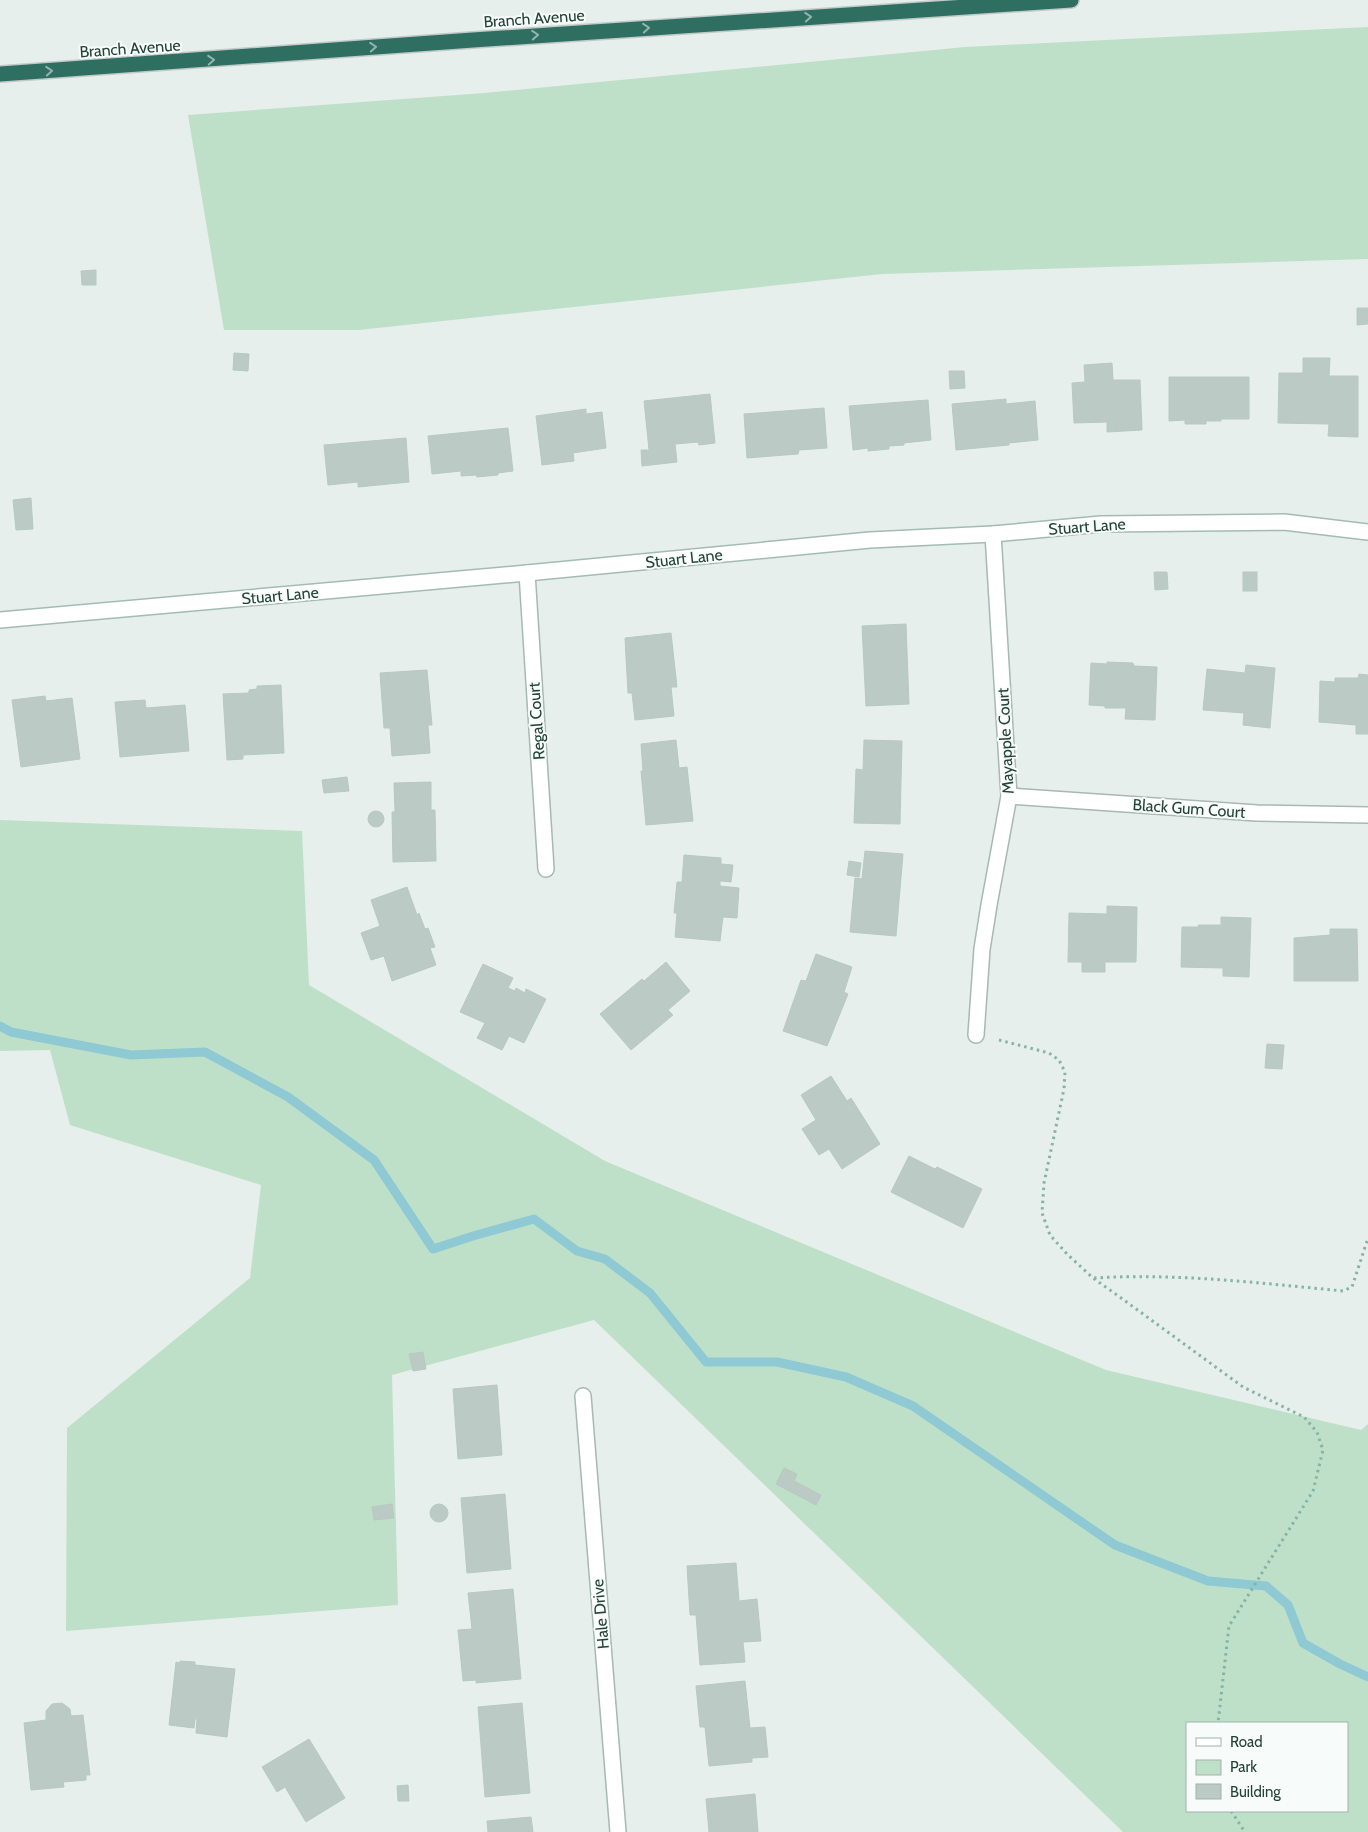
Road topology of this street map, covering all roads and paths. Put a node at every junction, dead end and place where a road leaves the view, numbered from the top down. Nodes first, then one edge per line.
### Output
1 (1071, 0) edge
2 (0, 74) edge
3 (1368, 532) edge
4 (993, 534) junction
5 (527, 573) junction
6 (0, 620) edge
7 (1009, 796) junction
8 (1368, 815) edge
9 (546, 869) dead end
10 (976, 1035) joint
11 (1368, 1238) edge
12 (1093, 1278) junction
13 (582, 1396) dead end
14 (1218, 1722) edge
15 (1232, 1812) edge
16 (618, 1832) edge
17 (1245, 1832) edge

2 -> 1 highway, Branch Avenue
3 - 4 street, Stuart Lane
4 - 5 street, Stuart Lane
4 - 7 street, Mayapple Court
5 - 6 street, Stuart Lane
5 - 9 street, Regal Court
7 - 8 street, Black Gum Court
7 - 10 street, Mayapple Court
10 - 12 path
11 - 12 path
12 - 14 path
13 - 16 street, Hale Drive
15 - 17 path

